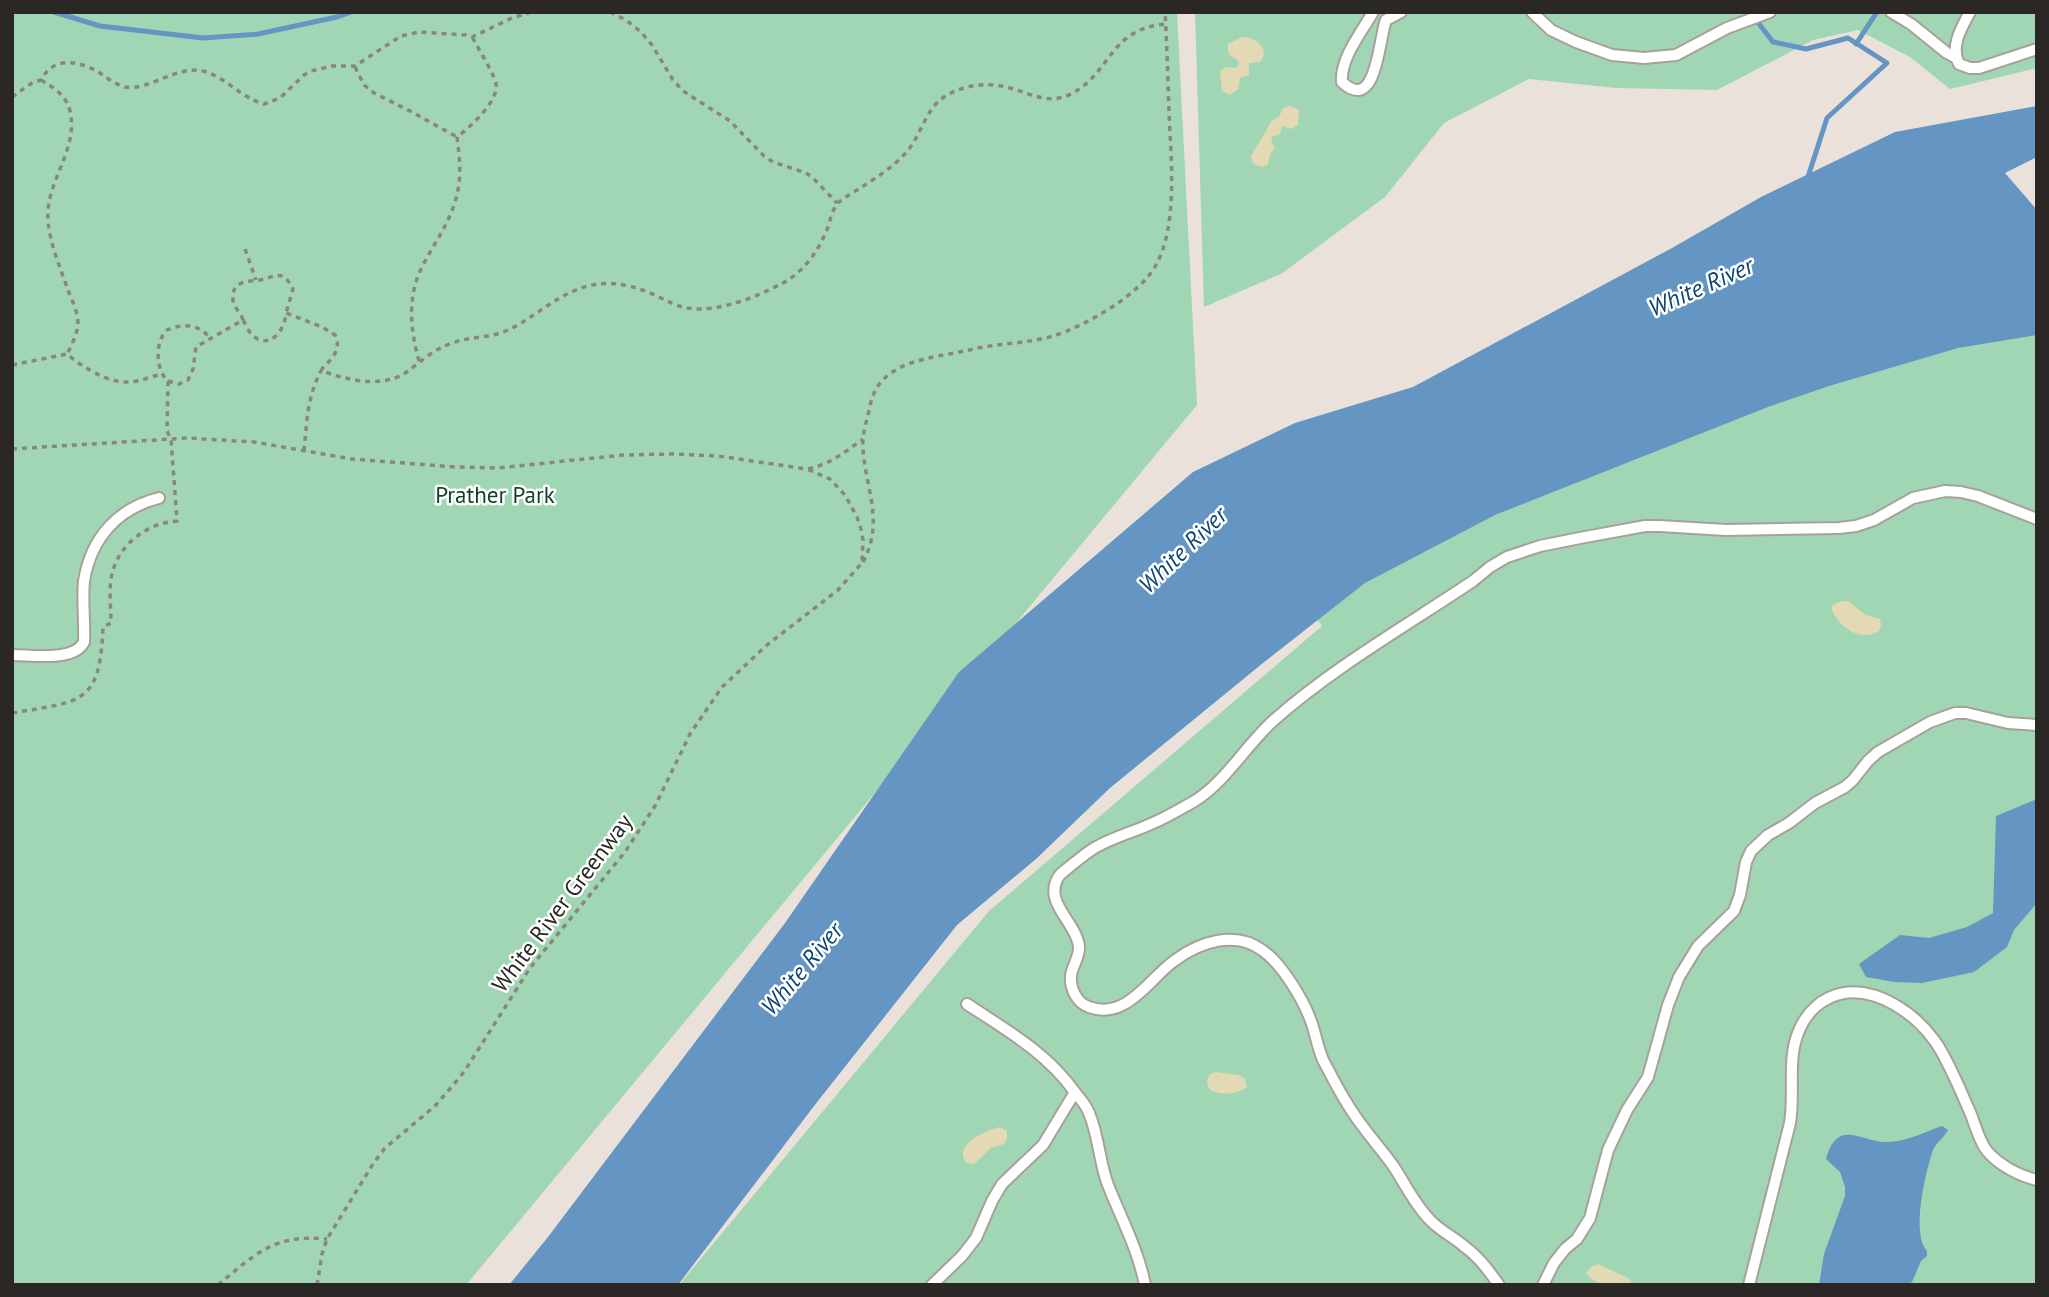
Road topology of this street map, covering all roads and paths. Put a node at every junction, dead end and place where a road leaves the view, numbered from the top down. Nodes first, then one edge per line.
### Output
1 (531, 12) edge
2 (610, 12) edge
3 (1165, 12) edge
4 (1373, 12) edge
5 (1401, 12) edge
6 (1532, 12) edge
7 (1769, 12) edge
8 (1891, 12) edge
9 (1969, 12) edge
10 (1166, 24) junction
11 (472, 37) junction
12 (2037, 49) edge
13 (1956, 58) junction
14 (355, 66) junction
15 (41, 80) junction
16 (12, 97) edge
17 (457, 137) junction
18 (837, 203) junction
19 (245, 249) dead end
20 (256, 280) junction
21 (286, 313) junction
22 (243, 320) junction
23 (67, 354) junction
24 (419, 361) junction
25 (12, 365) edge
26 (322, 369) junction
27 (161, 374) dead end
28 (168, 381) dead end
29 (863, 439) junction
30 (12, 449) edge
31 (304, 451) junction
32 (807, 469) junction
33 (159, 498) dead end
34 (2037, 519) edge
35 (862, 564) junction
36 (12, 655) edge
37 (2037, 725) edge
38 (967, 1003) dead end
39 (1075, 1092) junction
40 (2037, 1180) edge
41 (327, 1239) junction
42 (218, 1285) edge
43 (317, 1285) edge
44 (932, 1285) edge
45 (1145, 1285) edge
46 (1499, 1285) edge
47 (1543, 1285) edge
48 (1749, 1285) edge

1 - 11 path
2 - 18 path
3 - 10 path, White River Greenway
4 - 5 lane
6 - 7 lane
8 - 13 lane
9 - 13 lane
10 - 18 path
10 - 29 path, White River Greenway
11 - 14 path
11 - 17 path
12 - 13 lane
14 - 15 path
14 - 17 path
15 - 16 path
15 - 23 path
17 - 24 path
18 - 24 path
19 - 20 path
20 - 21 path
20 - 22 path
21 - 22 path
21 - 26 path
22 - 28 path
23 - 25 path
23 - 27 path
24 - 26 path
26 - 31 path
29 - 32 path
29 - 35 path, White River Greenway
30 - 31 path
31 - 32 path
32 - 35 path
33 - 36 lane
34 - 46 lane
35 - 41 path, White River Greenway
37 - 47 lane
38 - 39 lane
39 - 44 lane
39 - 45 lane
40 - 48 lane
41 - 42 path
41 - 43 path, White River Greenway

